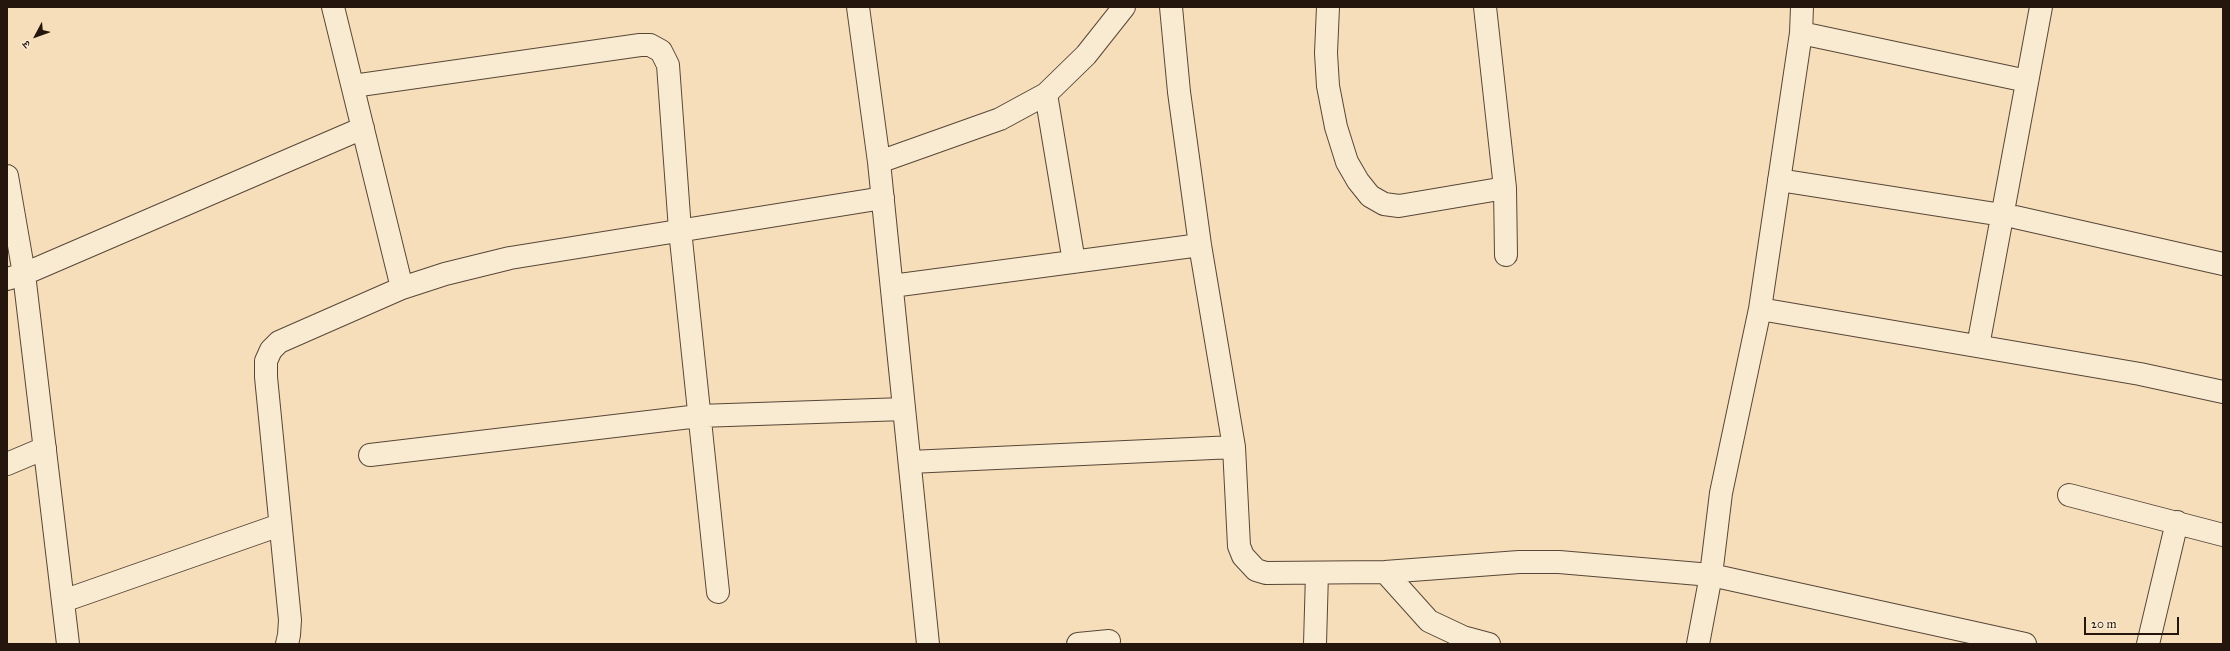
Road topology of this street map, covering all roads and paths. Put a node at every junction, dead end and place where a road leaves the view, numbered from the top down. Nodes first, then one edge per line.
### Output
1 (333, 7) edge
2 (858, 7) edge
3 (1124, 7) edge
4 (1171, 7) edge
5 (1328, 7) edge
6 (1485, 7) edge
7 (1802, 7) edge
8 (2041, 7) edge
9 (1801, 33) junction
10 (2027, 81) junction
11 (353, 86) junction
12 (1046, 94) junction
13 (363, 128) junction
14 (879, 162) junction
15 (7, 176) edge
16 (1779, 180) junction
17 (1505, 188) junction
18 (883, 198) junction
19 (2002, 215) junction
20 (680, 230) junction
21 (1200, 245) junction
22 (1506, 255) dead end
23 (1074, 262) junction
24 (2223, 264) edge
25 (16, 276) edge
26 (892, 286) junction
27 (402, 288) junction
28 (1760, 309) junction
29 (1978, 346) junction
30 (2223, 392) edge
31 (904, 409) junction
32 (699, 416) junction
33 (1234, 447) junction
34 (45, 448) junction
35 (370, 455) dead end
36 (910, 462) junction
37 (7, 464) edge
38 (2069, 495) dead end
39 (2177, 522) junction
40 (280, 525) junction
41 (2223, 535) edge
42 (1385, 572) junction
43 (1317, 573) junction
44 (1711, 575) junction
45 (718, 592) dead end
46 (63, 601) junction
47 (1109, 641) dead end
48 (66, 644) edge
49 (286, 644) edge
50 (928, 644) edge
51 (1078, 644) edge
52 (1315, 644) edge
53 (1489, 644) edge
54 (1698, 644) edge
55 (2025, 644) edge
56 (2148, 644) edge

1 - 11 street
2 - 14 street
3 - 12 street
4 - 21 street
5 - 17 street
6 - 17 street
7 - 9 street
8 - 10 street
9 - 10 street
9 - 16 street
10 - 19 street
11 - 13 street
11 - 20 street
12 - 14 street
12 - 23 street
13 - 25 street
13 - 27 street
14 - 18 street
15 - 25 street
16 - 19 street
16 - 28 street
17 - 22 street
18 - 20 street
18 - 26 street
19 - 24 street
19 - 29 street
20 - 27 street
20 - 32 street
21 - 23 street
21 - 33 street
23 - 26 street
25 - 34 street
26 - 31 street
27 - 40 street
28 - 29 street
28 - 44 street
29 - 30 street
31 - 32 street
31 - 36 street
32 - 35 street
32 - 45 street
33 - 36 street
33 - 43 street
34 - 37 street
34 - 46 street
36 - 50 street
38 - 39 street
39 - 41 street
39 - 56 street
40 - 46 street
40 - 49 street
42 - 43 street
42 - 44 street
42 - 53 street
43 - 52 street
44 - 54 street
44 - 55 street
46 - 48 street
47 - 51 street

